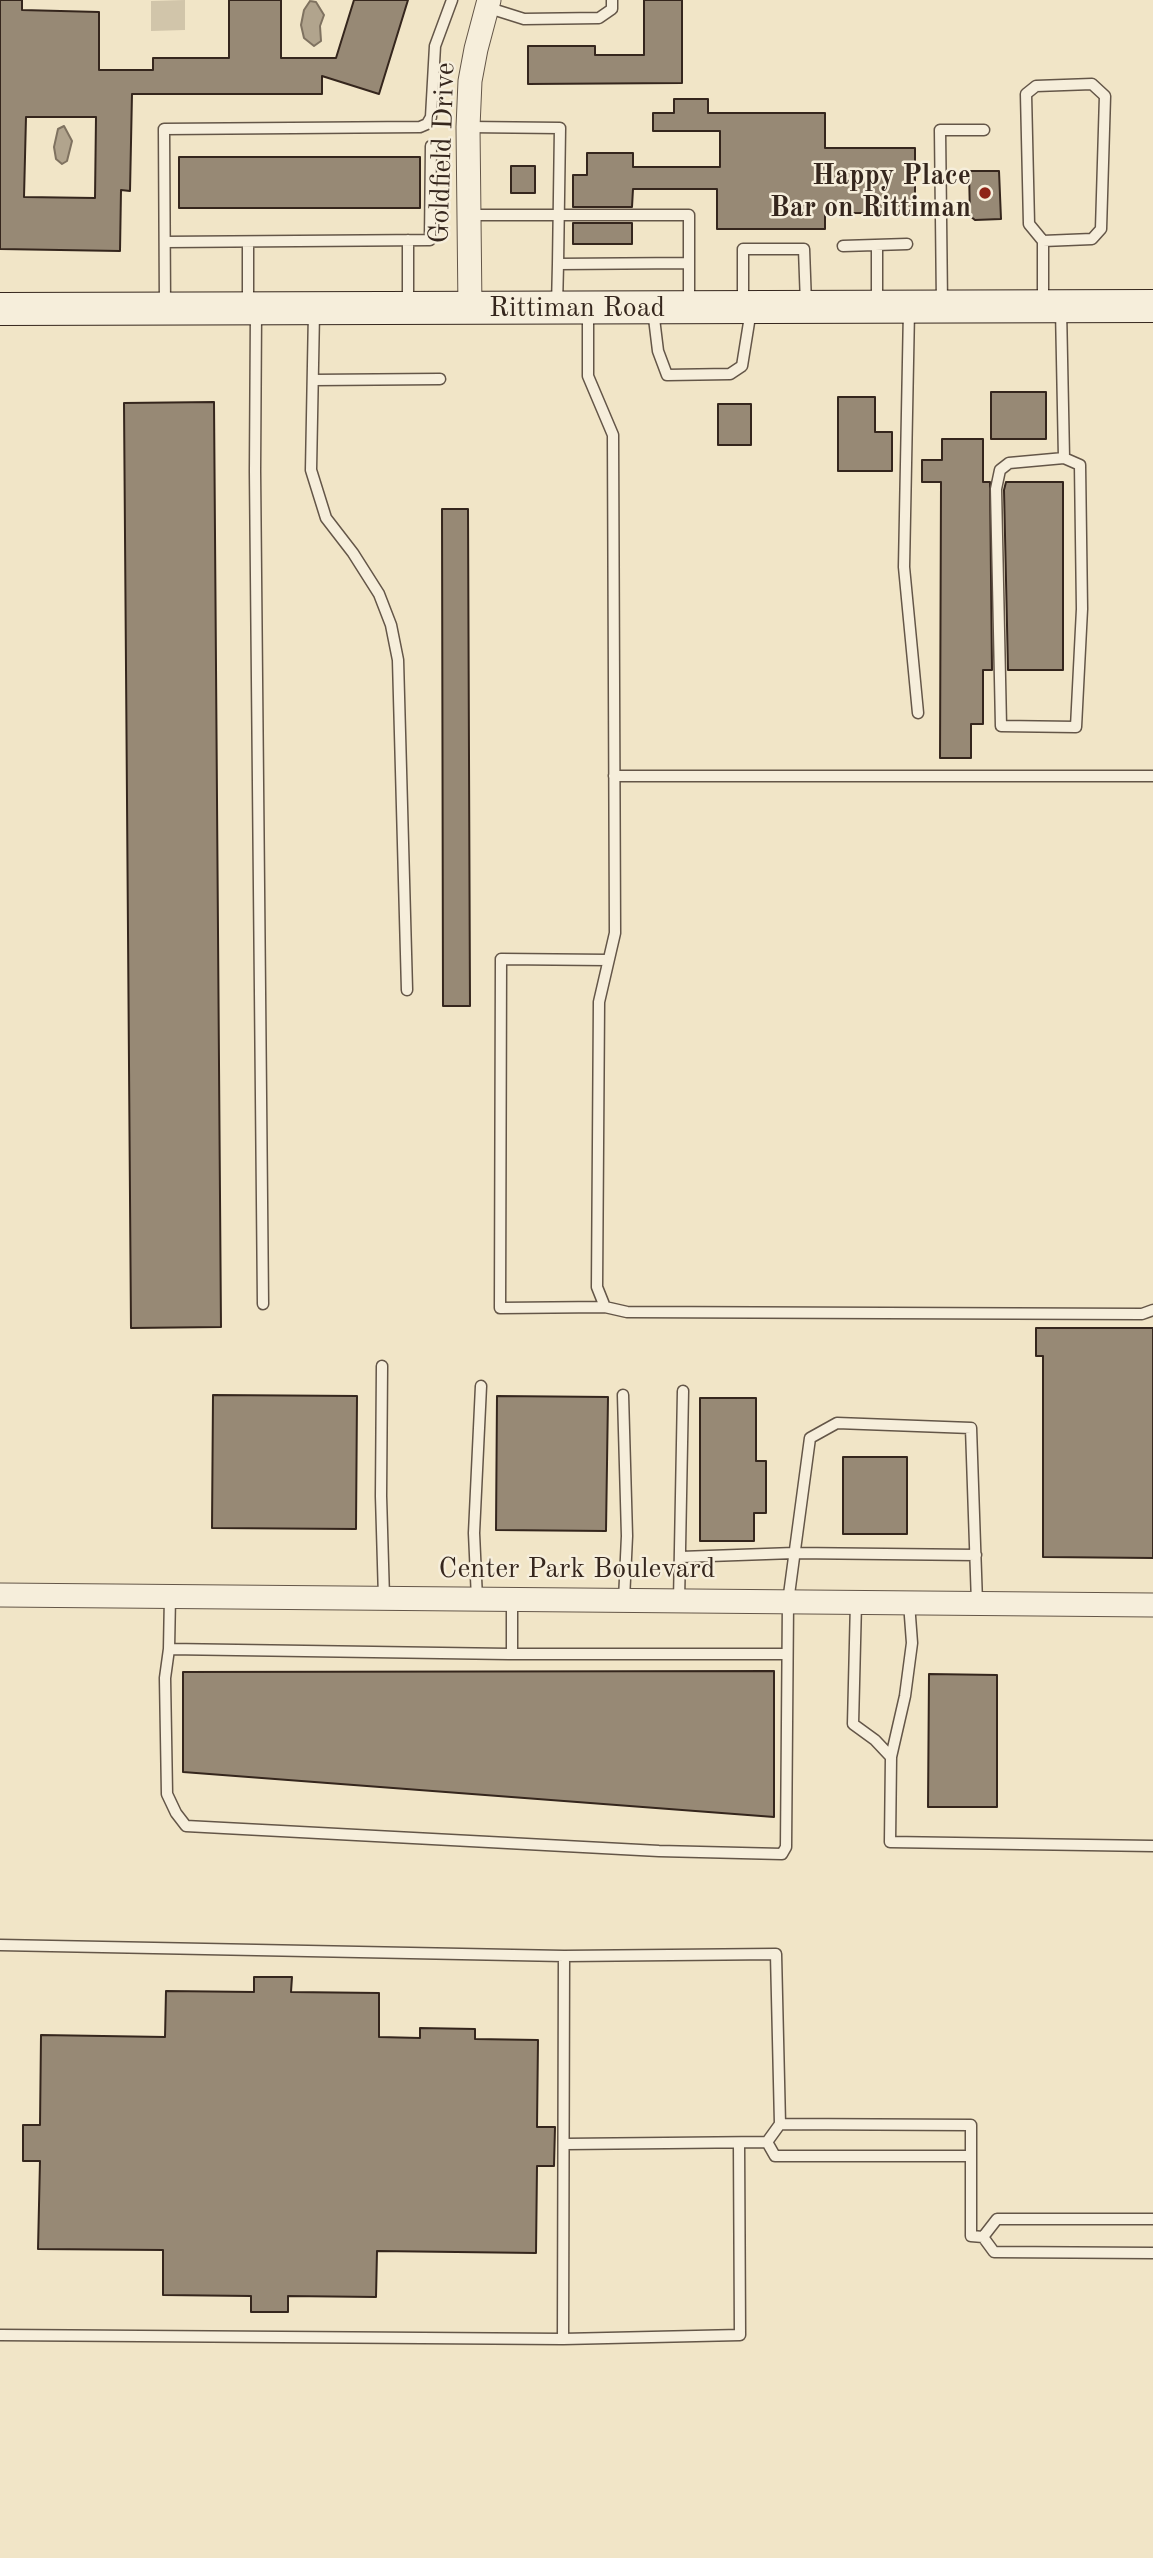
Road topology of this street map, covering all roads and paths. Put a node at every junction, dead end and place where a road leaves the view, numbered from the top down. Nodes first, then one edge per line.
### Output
1 (452, 0) edge
2 (612, 0) edge
3 (487, 3) edge
4 (468, 127) junction
5 (984, 130) dead end
6 (431, 146) dead end
7 (470, 215) junction
8 (559, 215) junction
9 (408, 240) junction
10 (1043, 241) junction
11 (165, 242) junction
12 (248, 242) junction
13 (907, 244) dead end
14 (877, 245) junction
15 (843, 246) dead end
16 (689, 263) junction
17 (558, 264) junction
18 (1052, 306) junction
19 (1153, 306) edge
20 (806, 307) junction
21 (877, 307) junction
22 (909, 307) junction
23 (942, 307) junction
24 (652, 308) junction
25 (689, 308) junction
26 (747, 308) junction
27 (0, 309) edge
28 (252, 309) junction
29 (314, 309) junction
30 (408, 309) junction
31 (470, 309) junction
32 (572, 309) junction
33 (165, 310) junction
34 (440, 379) dead end
35 (313, 380) junction
36 (1064, 458) junction
37 (918, 713) dead end
38 (614, 776) junction
39 (1153, 776) edge
40 (608, 960) junction
41 (407, 990) dead end
42 (263, 1304) dead end
43 (605, 1307) junction
44 (1153, 1310) edge
45 (382, 1366) dead end
46 (481, 1386) dead end
47 (683, 1391) dead end
48 (623, 1395) dead end
49 (794, 1553) junction
50 (976, 1555) junction
51 (681, 1557) junction
52 (0, 1595) edge
53 (170, 1596) junction
54 (384, 1598) junction
55 (477, 1599) junction
56 (512, 1599) junction
57 (625, 1600) junction
58 (679, 1601) junction
59 (788, 1602) junction
60 (856, 1602) junction
61 (909, 1602) junction
62 (977, 1603) junction
63 (1153, 1605) edge
64 (169, 1649) junction
65 (512, 1654) junction
66 (787, 1654) junction
67 (891, 1757) junction
68 (1153, 1846) edge
69 (0, 1945) edge
70 (564, 1956) junction
71 (780, 2124) junction
72 (767, 2142) junction
73 (739, 2143) junction
74 (565, 2144) junction
75 (970, 2156) junction
76 (1153, 2219) edge
77 (983, 2237) junction
78 (1153, 2253) edge
79 (0, 2335) edge
80 (563, 2339) junction

1 - 11 lane
2 - 3 lane
3 - 4 street, Goldfield Drive
4 - 7 street, Goldfield Drive
4 - 8 lane
5 - 23 lane
6 - 9 lane
7 - 8 lane
7 - 31 street, Goldfield Drive
8 - 16 lane
8 - 17 lane
9 - 12 lane
9 - 30 lane
10 - 10 lane
10 - 18 lane
11 - 12 lane
11 - 33 lane
12 - 28 lane
13 - 14 lane
14 - 15 lane
14 - 21 lane
16 - 17 lane
16 - 25 lane
17 - 32 lane
18 - 19 main road, Rittiman Road
18 - 23 main road, Rittiman Road
18 - 36 lane
20 - 21 main road, Rittiman Road
20 - 26 main road, Rittiman Road
20 - 26 lane
21 - 22 main road, Rittiman Road
22 - 23 main road, Rittiman Road
22 - 37 lane
24 - 25 main road, Rittiman Road
24 - 26 lane
24 - 32 main road, Rittiman Road
25 - 26 main road, Rittiman Road
27 - 33 main road, Rittiman Road
28 - 29 main road, Rittiman Road
28 - 33 main road, Rittiman Road
28 - 42 lane
29 - 30 main road, Rittiman Road
29 - 35 lane
30 - 31 main road, Rittiman Road
31 - 32 main road, Rittiman Road
32 - 38 lane
34 - 35 lane
35 - 41 lane
36 - 36 lane
38 - 39 lane
38 - 40 lane
40 - 43 lane
40 - 43 lane
43 - 44 lane
45 - 54 lane
46 - 55 lane
47 - 51 lane
48 - 57 lane
49 - 50 lane
49 - 50 lane
49 - 51 lane
49 - 59 lane
50 - 62 lane
51 - 58 lane
52 - 53 street, Center Park Boulevard
53 - 54 street, Center Park Boulevard
53 - 64 lane
54 - 55 street, Center Park Boulevard
55 - 56 street, Center Park Boulevard
56 - 57 street, Center Park Boulevard
56 - 65 lane
57 - 58 street, Center Park Boulevard
58 - 59 street, Center Park Boulevard
59 - 60 street, Center Park Boulevard
59 - 66 lane
60 - 61 street, Center Park Boulevard
60 - 67 lane
61 - 62 street, Center Park Boulevard
61 - 67 lane
62 - 63 street, Center Park Boulevard
64 - 65 lane
64 - 66 lane
65 - 66 lane
67 - 68 lane
69 - 70 lane
70 - 71 lane
70 - 74 lane
71 - 72 lane
71 - 75 lane
72 - 73 lane
72 - 75 lane
73 - 74 lane
73 - 80 lane
74 - 80 lane
75 - 77 lane
76 - 77 lane
77 - 78 lane
79 - 80 lane

